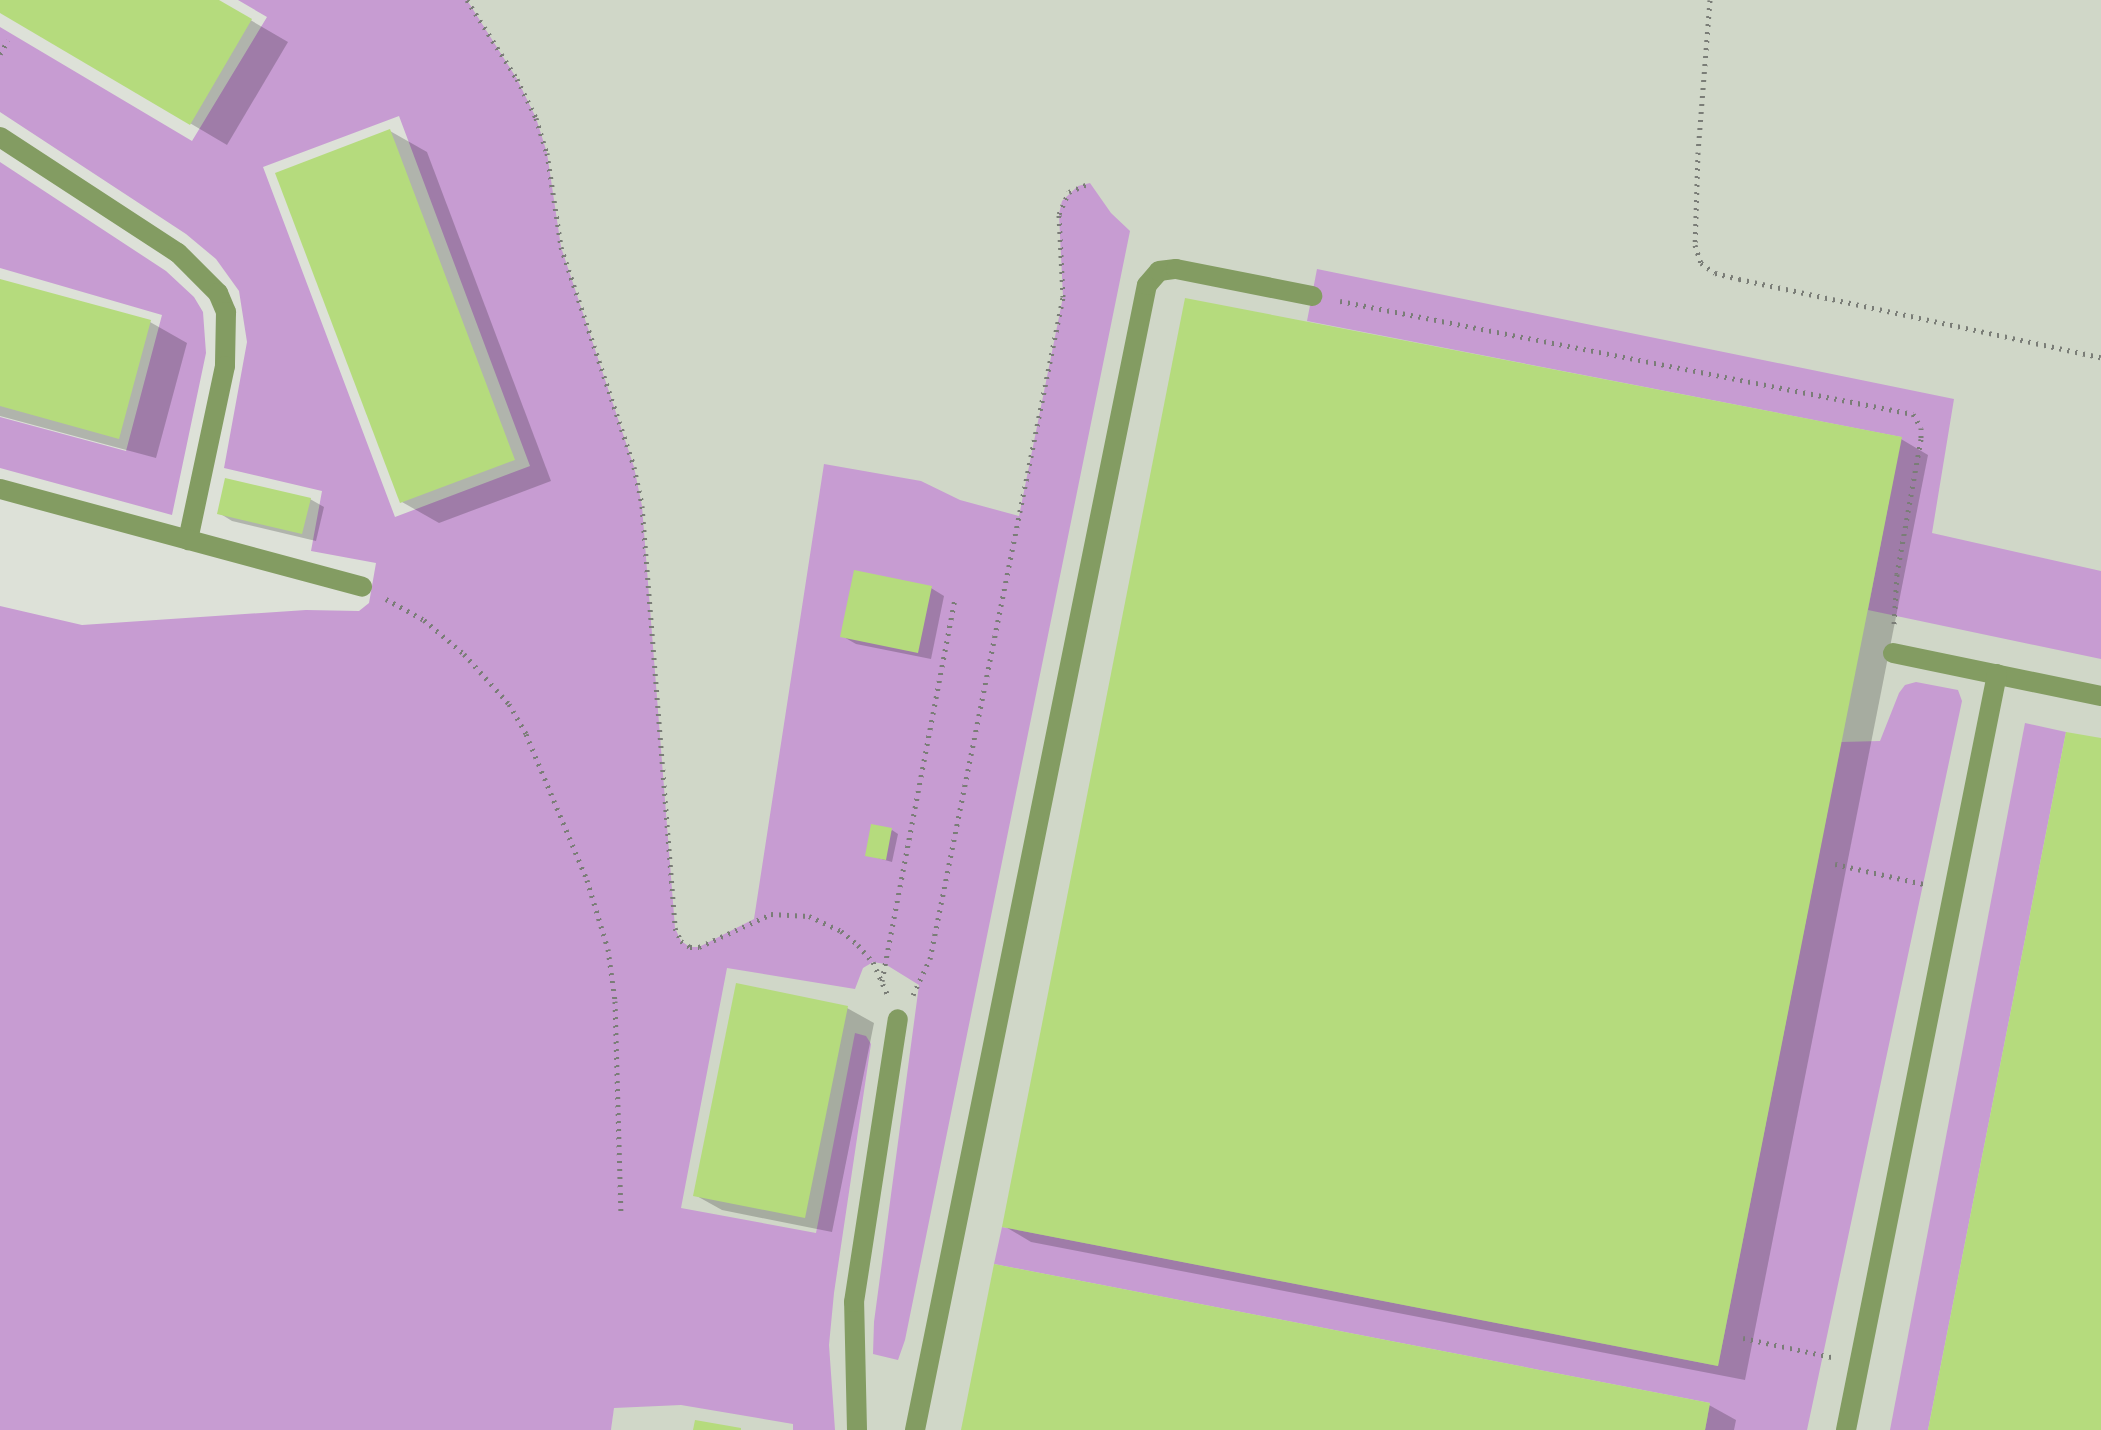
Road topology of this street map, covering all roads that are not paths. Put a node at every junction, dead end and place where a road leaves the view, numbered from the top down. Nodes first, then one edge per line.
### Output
1 (0, 137) edge
2 (1312, 296) road end
3 (0, 489) edge
4 (188, 540) junction
5 (362, 587) road end
6 (1893, 653) road end
7 (1997, 674) junction
8 (2101, 696) edge
9 (898, 1019) road end
10 (857, 1430) edge
11 (915, 1430) edge
12 (1846, 1430) edge

1 - 4 street
2 - 11 street
3 - 4 street
4 - 5 street
6 - 7 street
7 - 8 street
7 - 12 street
9 - 10 street

